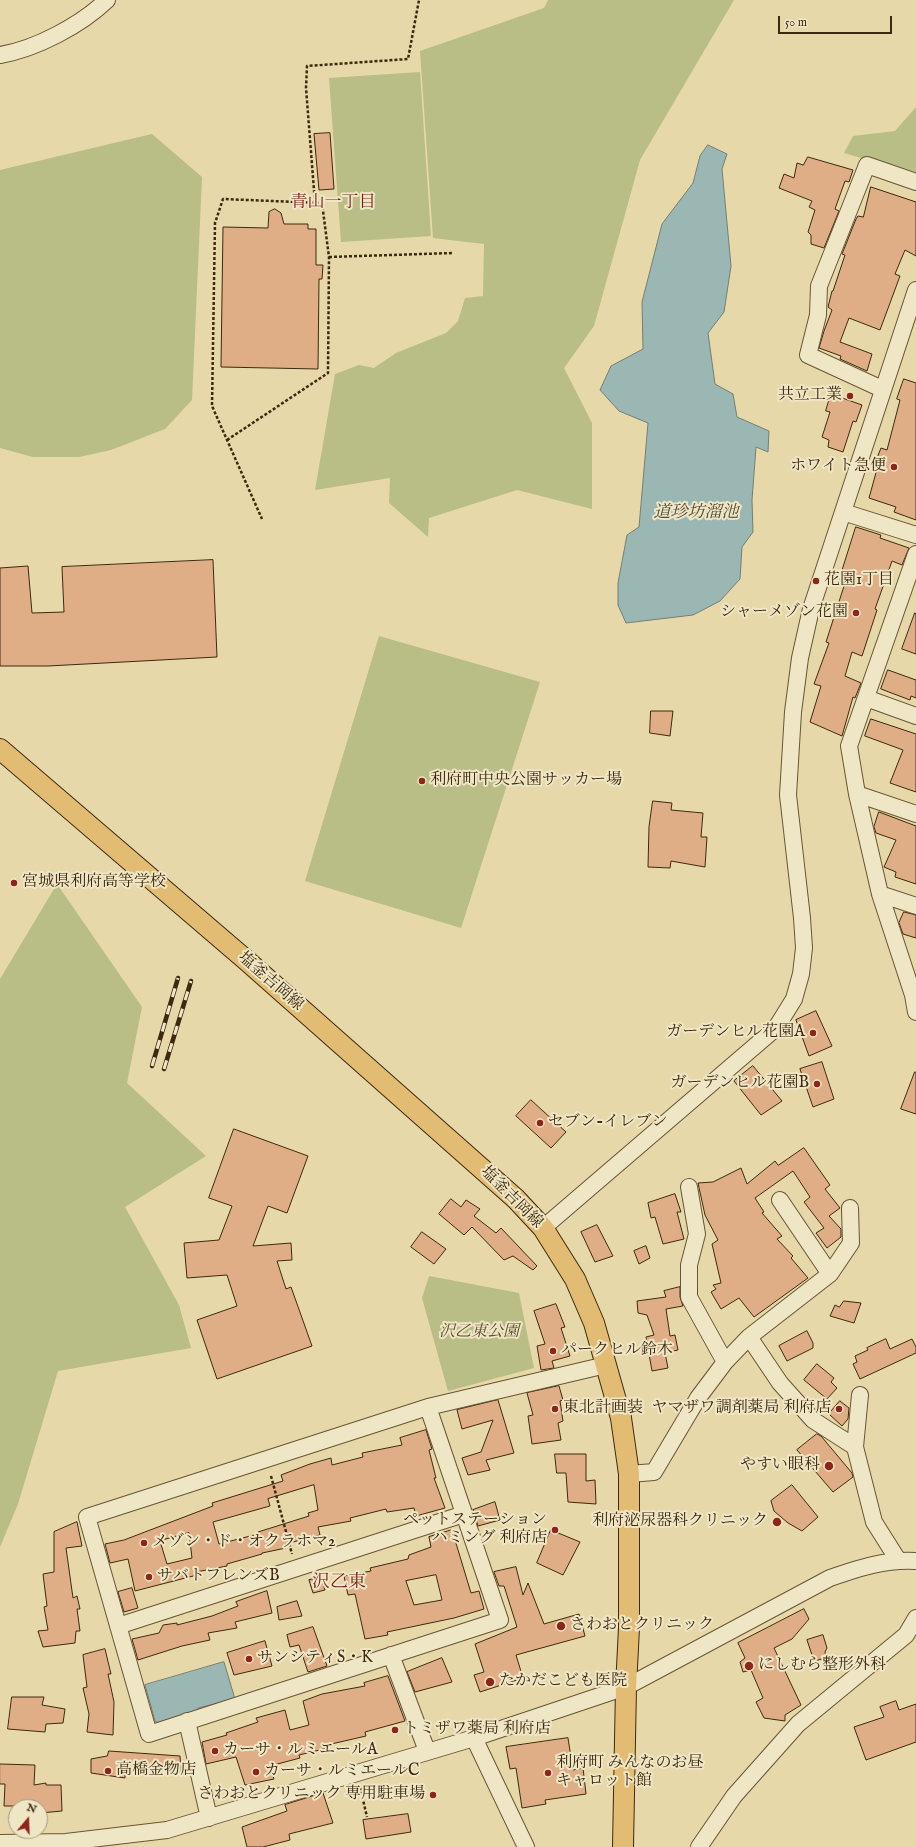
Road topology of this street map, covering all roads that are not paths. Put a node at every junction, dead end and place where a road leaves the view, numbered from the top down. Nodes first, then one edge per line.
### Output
1 (107, 0) edge
2 (0, 55) edge
3 (916, 182) edge
4 (916, 290) edge
5 (882, 389) junction
6 (843, 512) junction
7 (916, 534) edge
8 (916, 554) edge
9 (866, 698) junction
10 (916, 716) edge
11 (0, 749) edge
12 (857, 794) junction
13 (916, 814) edge
14 (880, 894) junction
15 (916, 906) edge
16 (914, 995) edge
17 (916, 1012) edge
18 (689, 1187) dead end
19 (780, 1200) dead end
20 (850, 1208) dead end
21 (543, 1228) junction
22 (830, 1274) junction
23 (748, 1337) junction
24 (725, 1362) junction
25 (606, 1365) junction
26 (860, 1395) dead end
27 (428, 1407) junction
28 (855, 1447) junction
29 (629, 1474) junction
30 (464, 1514) junction
31 (898, 1560) junction
32 (916, 1561) edge
33 (916, 1618) edge
34 (118, 1626) junction
35 (391, 1655) junction
36 (626, 1687) junction
37 (187, 1721) junction
38 (474, 1738) junction
39 (427, 1751) junction
40 (209, 1818) junction
41 (0, 1843) edge
42 (526, 1847) edge
43 (623, 1847) edge
44 (699, 1847) edge

1 - 2 street
3 - 5 street
4 - 5 street
5 - 6 street
6 - 7 street
6 - 21 street
8 - 9 street
9 - 10 street
9 - 12 street
11 - 21 main road, 塩釜吉岡線
12 - 13 street
12 - 14 street
14 - 15 street
14 - 16 street
16 - 17 street
18 - 24 street
19 - 22 street
20 - 22 street
21 - 25 main road, 塩釜吉岡線
22 - 23 street
23 - 24 street
23 - 28 street
24 - 29 street
25 - 27 street
25 - 29 main road, 塩釜吉岡線
26 - 28 street
27 - 30 street
27 - 34 street
28 - 31 street
29 - 36 main road, 塩釜吉岡線
30 - 34 street
30 - 35 street
31 - 32 street
31 - 36 street
33 - 44 street
34 - 37 street
35 - 37 street
35 - 39 street
36 - 38 street
36 - 43 main road, 塩釜吉岡線
37 - 40 street
38 - 39 street
38 - 42 street
39 - 40 street
40 - 41 street

